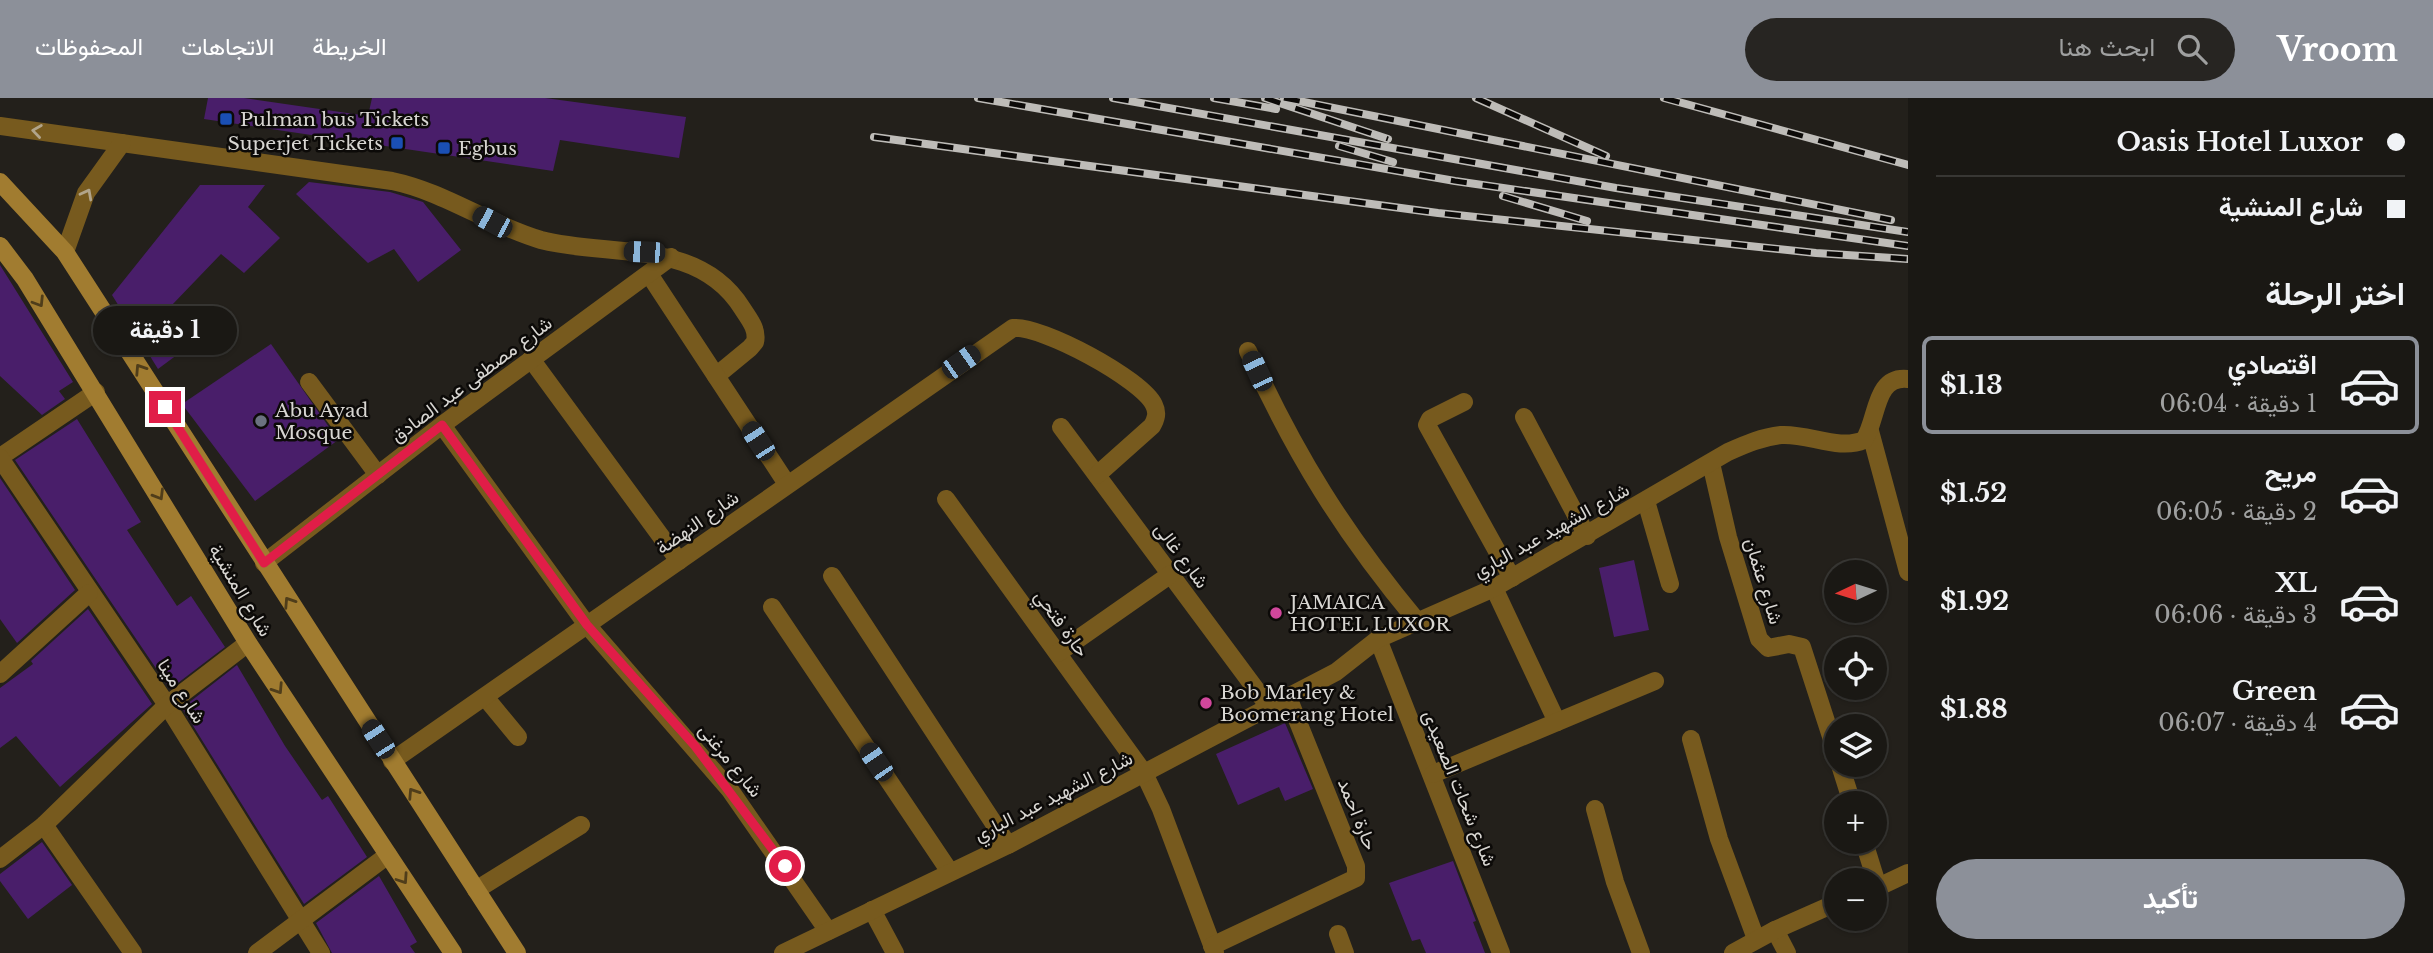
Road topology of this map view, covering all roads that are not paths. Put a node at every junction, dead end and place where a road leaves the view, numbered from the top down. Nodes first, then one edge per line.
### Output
1 (0, 126) edge
2 (122, 143) junction
3 (0, 182) edge
4 (0, 246) edge
5 (65, 252) junction
6 (671, 257) junction
7 (649, 274) junction
8 (1248, 351) dead end
9 (531, 359) junction
10 (716, 376) junction
11 (1908, 379) edge
12 (309, 383) dead end
13 (96, 392) junction
14 (1464, 402) dead end
15 (1524, 417) dead end
16 (442, 425) junction
17 (1061, 427) dead end
18 (1870, 432) junction
19 (0, 457) edge
20 (1711, 463) junction
21 (378, 475) junction
22 (1097, 475) junction
23 (787, 484) junction
24 (946, 499) dead end
25 (1646, 501) junction
26 (1587, 536) junction
27 (678, 561) junction
28 (264, 563) junction
29 (1908, 572) edge
30 (1171, 575) junction
31 (832, 576) dead end
32 (1512, 579) junction
33 (1670, 584) dead end
34 (1494, 588) junction
35 (89, 593) junction
36 (772, 607) dead end
37 (1417, 621) junction
38 (587, 625) junction
39 (1378, 639) junction
40 (248, 643) junction
41 (1058, 653) junction
42 (0, 674) edge
43 (1655, 681) dead end
44 (485, 697) junction
45 (1288, 697) junction
46 (167, 705) junction
47 (1269, 707) junction
48 (1824, 715) edge
49 (1558, 722) junction
50 (518, 737) dead end
51 (1691, 739) dead end
52 (392, 761) junction
53 (1144, 773) junction
54 (1433, 774) junction
55 (1595, 809) dead end
56 (44, 825) junction
57 (581, 825) dead end
58 (1007, 845) junction
59 (388, 855) junction
60 (0, 859) edge
61 (950, 872) junction
62 (1908, 873) edge
63 (1887, 883) edge
64 (476, 890) junction
65 (1824, 908) edge
66 (872, 910) junction
67 (299, 920) junction
68 (1775, 930) junction
69 (828, 931) junction
70 (1338, 934) dead end
71 (1756, 939) junction
72 (1213, 949) edge
73 (133, 953) edge
74 (257, 953) edge
75 (321, 953) edge
76 (453, 953) edge
77 (517, 953) edge
78 (783, 953) edge
79 (895, 953) edge
80 (1345, 953) edge
81 (1501, 953) edge
82 (1641, 953) edge
83 (1733, 953) edge
84 (1787, 953) edge

2 -> 1 street
5 -> 2 street
2 - 6 street
3 - 5 main road, شارع المنشية
4 -> 13 main road, شارع المنشية
28 -> 5 main road, شارع المنشية
6 - 7 street, شارع مصطفى عبد الصادق
6 - 10 street
7 - 9 street, شارع مصطفى عبد الصادق
7 - 10 street
8 - 37 street
9 - 16 street, شارع مصطفى عبد الصادق
9 - 27 street
10 - 23 street
11 - 18 street
12 - 21 street
13 - 19 street
13 -> 40 main road, شارع المنشية
14 - 32 street
15 - 26 street
16 - 21 street, شارع مصطفى عبد الصادق
16 - 38 street, شارع مرغنى
17 - 22 street, شارع غالى
18 - 20 street, شارع الشهيد عبد الباري
18 - 29 street
19 - 35 street, شارع مينا
20 - 25 street, شارع الشهيد عبد الباري
20 - 48 street, شارع عثمان
21 - 28 street, شارع مصطفى عبد الصادق
22 - 23 street, شارع النهضة
22 - 30 street, شارع غالى
23 - 27 street, شارع النهضة
24 - 41 street, حارة فتحي
25 - 26 street, شارع الشهيد عبد الباري
25 - 33 street
26 - 32 street, شارع الشهيد عبد الباري
27 - 38 street, شارع النهضة
52 -> 28 main road, شارع المنشية
30 - 41 street
30 - 47 street, شارع غالى
31 - 58 street
32 - 34 street, شارع الشهيد عبد الباري
34 - 37 street, شارع الشهيد عبد الباري
34 - 49 street
35 - 42 street
35 - 46 street, شارع مينا
36 - 61 street
37 - 39 street, شارع الشهيد عبد الباري
38 - 44 street, شارع النهضة
38 - 69 street, شارع مرغنى
39 - 45 street, شارع الشهيد عبد الباري
39 - 54 street, شارع شحات الصعيدى
40 - 46 street
40 -> 59 main road, شارع المنشية
41 - 53 street, حارة فتحي
43 - 49 street
44 - 50 street
44 - 52 street, شارع النهضة
45 - 47 street, شارع الشهيد عبد الباري
45 - 72 street, حارة احمد
46 - 56 street
46 - 67 street, شارع مينا
47 - 53 street, شارع الشهيد عبد الباري
49 - 54 street
51 - 71 street
64 -> 52 main road, شارع المنشية
53 - 58 street, شارع الشهيد عبد الباري
53 - 72 street, حارة فتحي
54 - 81 street, شارع شحات الصعيدى
55 - 82 street
56 - 60 street
56 - 73 street
57 - 64 street
58 - 61 street, شارع الشهيد عبد الباري
59 - 67 street
59 -> 76 main road, شارع المنشية
61 - 66 street, شارع الشهيد عبد الباري
62 - 63 street
64 - 77 main road, شارع المنشية
65 - 68 street
66 - 69 street, شارع الشهيد عبد الباري
66 - 79 street
67 - 74 street
67 - 75 street, شارع مينا
68 - 71 street
68 - 84 street
69 - 78 street, شارع الشهيد عبد الباري
70 - 80 street
71 - 83 street

